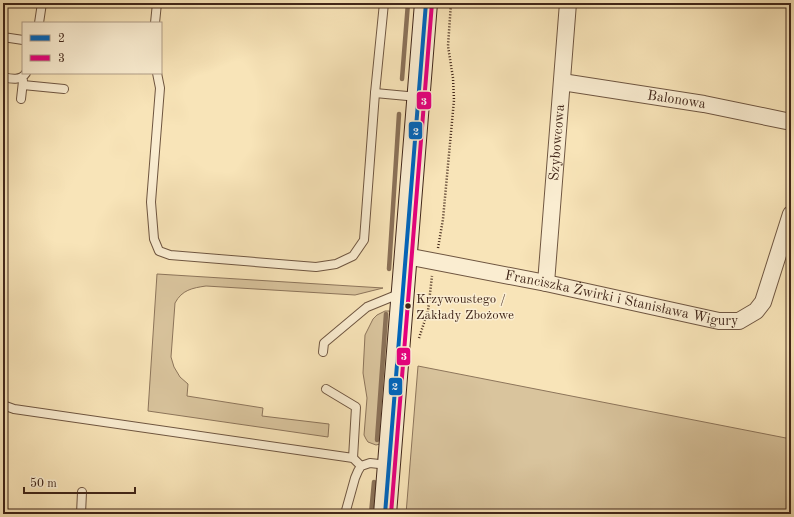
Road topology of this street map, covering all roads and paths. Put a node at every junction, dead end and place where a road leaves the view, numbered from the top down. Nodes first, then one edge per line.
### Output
1 (13, 3) edge
2 (42, 3) edge
3 (157, 3) edge
4 (384, 3) edge
5 (426, 3) edge
6 (451, 3) edge
7 (568, 3) edge
8 (3, 9) edge
9 (39, 22) edge
10 (155, 22) edge
11 (3, 37) edge
12 (22, 40) edge
13 (157, 74) edge
14 (25, 75) edge
15 (3, 78) edge
16 (562, 82) junction
17 (23, 85) junction
18 (64, 89) dead end
19 (375, 93) junction
20 (419, 97) junction
21 (21, 99) dead end
22 (791, 122) edge
23 (791, 214) edge
24 (406, 256) junction
25 (435, 262) junction
26 (546, 283) junction
27 (403, 297) junction
28 (417, 341) dead end
29 (323, 352) dead end
30 (326, 389) dead end
31 (3, 405) edge
32 (353, 458) junction
33 (389, 465) junction
34 (361, 466) junction
35 (82, 492) dead end
36 (81, 514) edge
37 (345, 514) edge
38 (385, 514) edge

1 - 8 path
2 - 9 lane
3 - 10 lane
4 - 19 lane
5 - 20 street
6 - 25 path
7 - 16 street, Szybowcowa
11 - 12 lane
13 - 19 lane
14 - 15 lane
14 - 17 lane
16 - 22 street, Balonowa
16 - 26 street, Szybowcowa
17 - 18 lane
17 - 21 lane
19 - 20 lane
20 - 24 street
23 - 26 street, Franciszka Żwirki i Stanisława Wigury
24 - 25 street, Franciszka Żwirki i Stanisława Wigury
24 - 27 street
25 - 26 street, Franciszka Żwirki i Stanisława Wigury
25 - 28 path
27 - 29 lane
27 - 33 street
30 - 32 lane
31 - 32 lane
32 - 34 lane
33 - 34 lane
33 - 38 street
34 - 37 lane
35 - 36 lane

